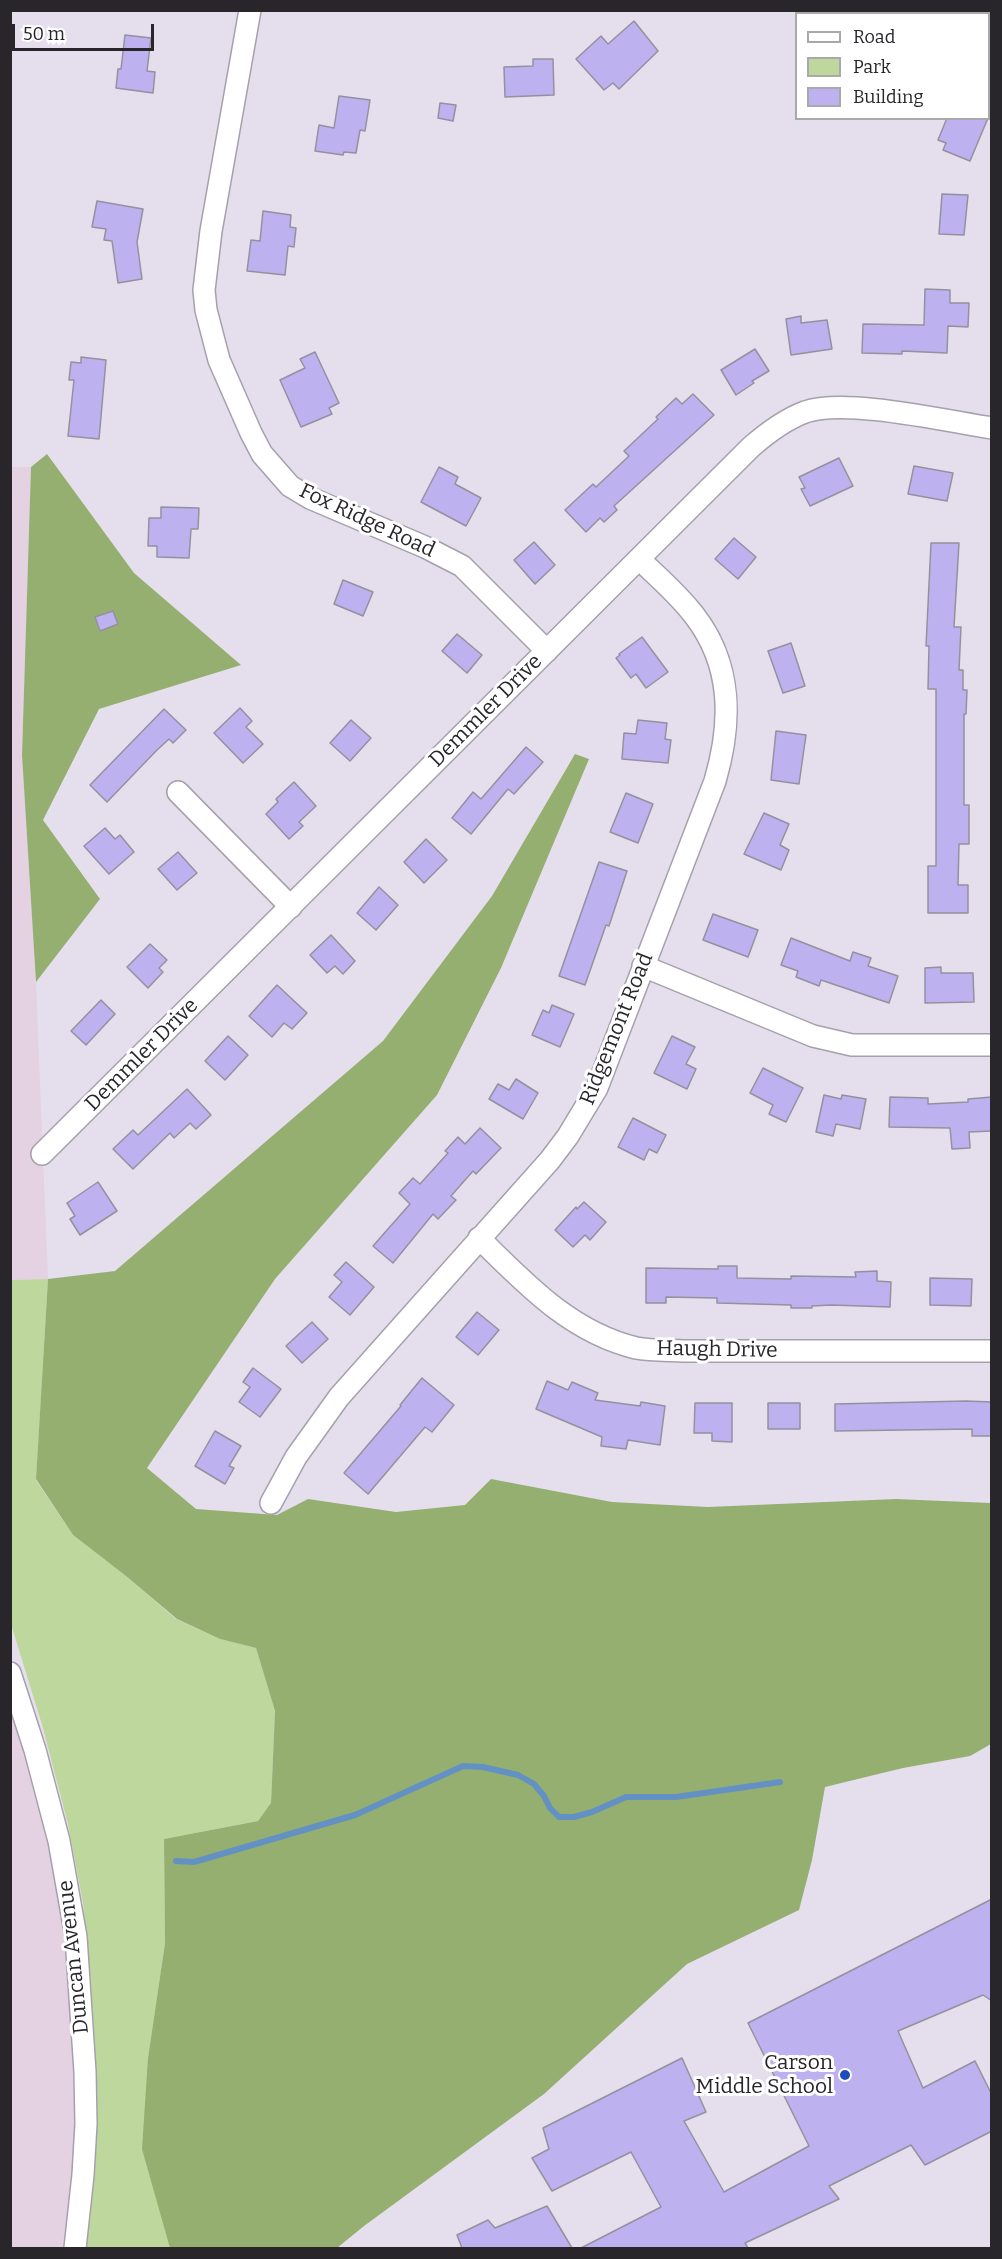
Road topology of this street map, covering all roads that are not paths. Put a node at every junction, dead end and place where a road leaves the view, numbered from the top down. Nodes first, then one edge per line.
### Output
1 (250, 10) edge
2 (992, 428) edge
3 (639, 559) junction
4 (547, 651) junction
5 (178, 792) dead end
6 (291, 907) junction
7 (643, 966) junction
8 (992, 1045) edge
9 (42, 1154) dead end
10 (479, 1238) junction
11 (992, 1351) edge
12 (271, 1503) dead end
13 (10, 1673) edge
14 (75, 2248) edge

1 - 4 street, Fox Ridge Road
2 - 3 street, Demmler Drive
3 - 4 street, Demmler Drive
3 - 7 street, Ridgemont Road
4 - 6 street, Demmler Drive
5 - 6 street
6 - 9 street, Demmler Drive
7 - 8 street
7 - 10 street, Ridgemont Road
10 - 11 street, Haugh Drive
10 - 12 street, Ridgemont Road
13 - 14 street, Duncan Avenue

